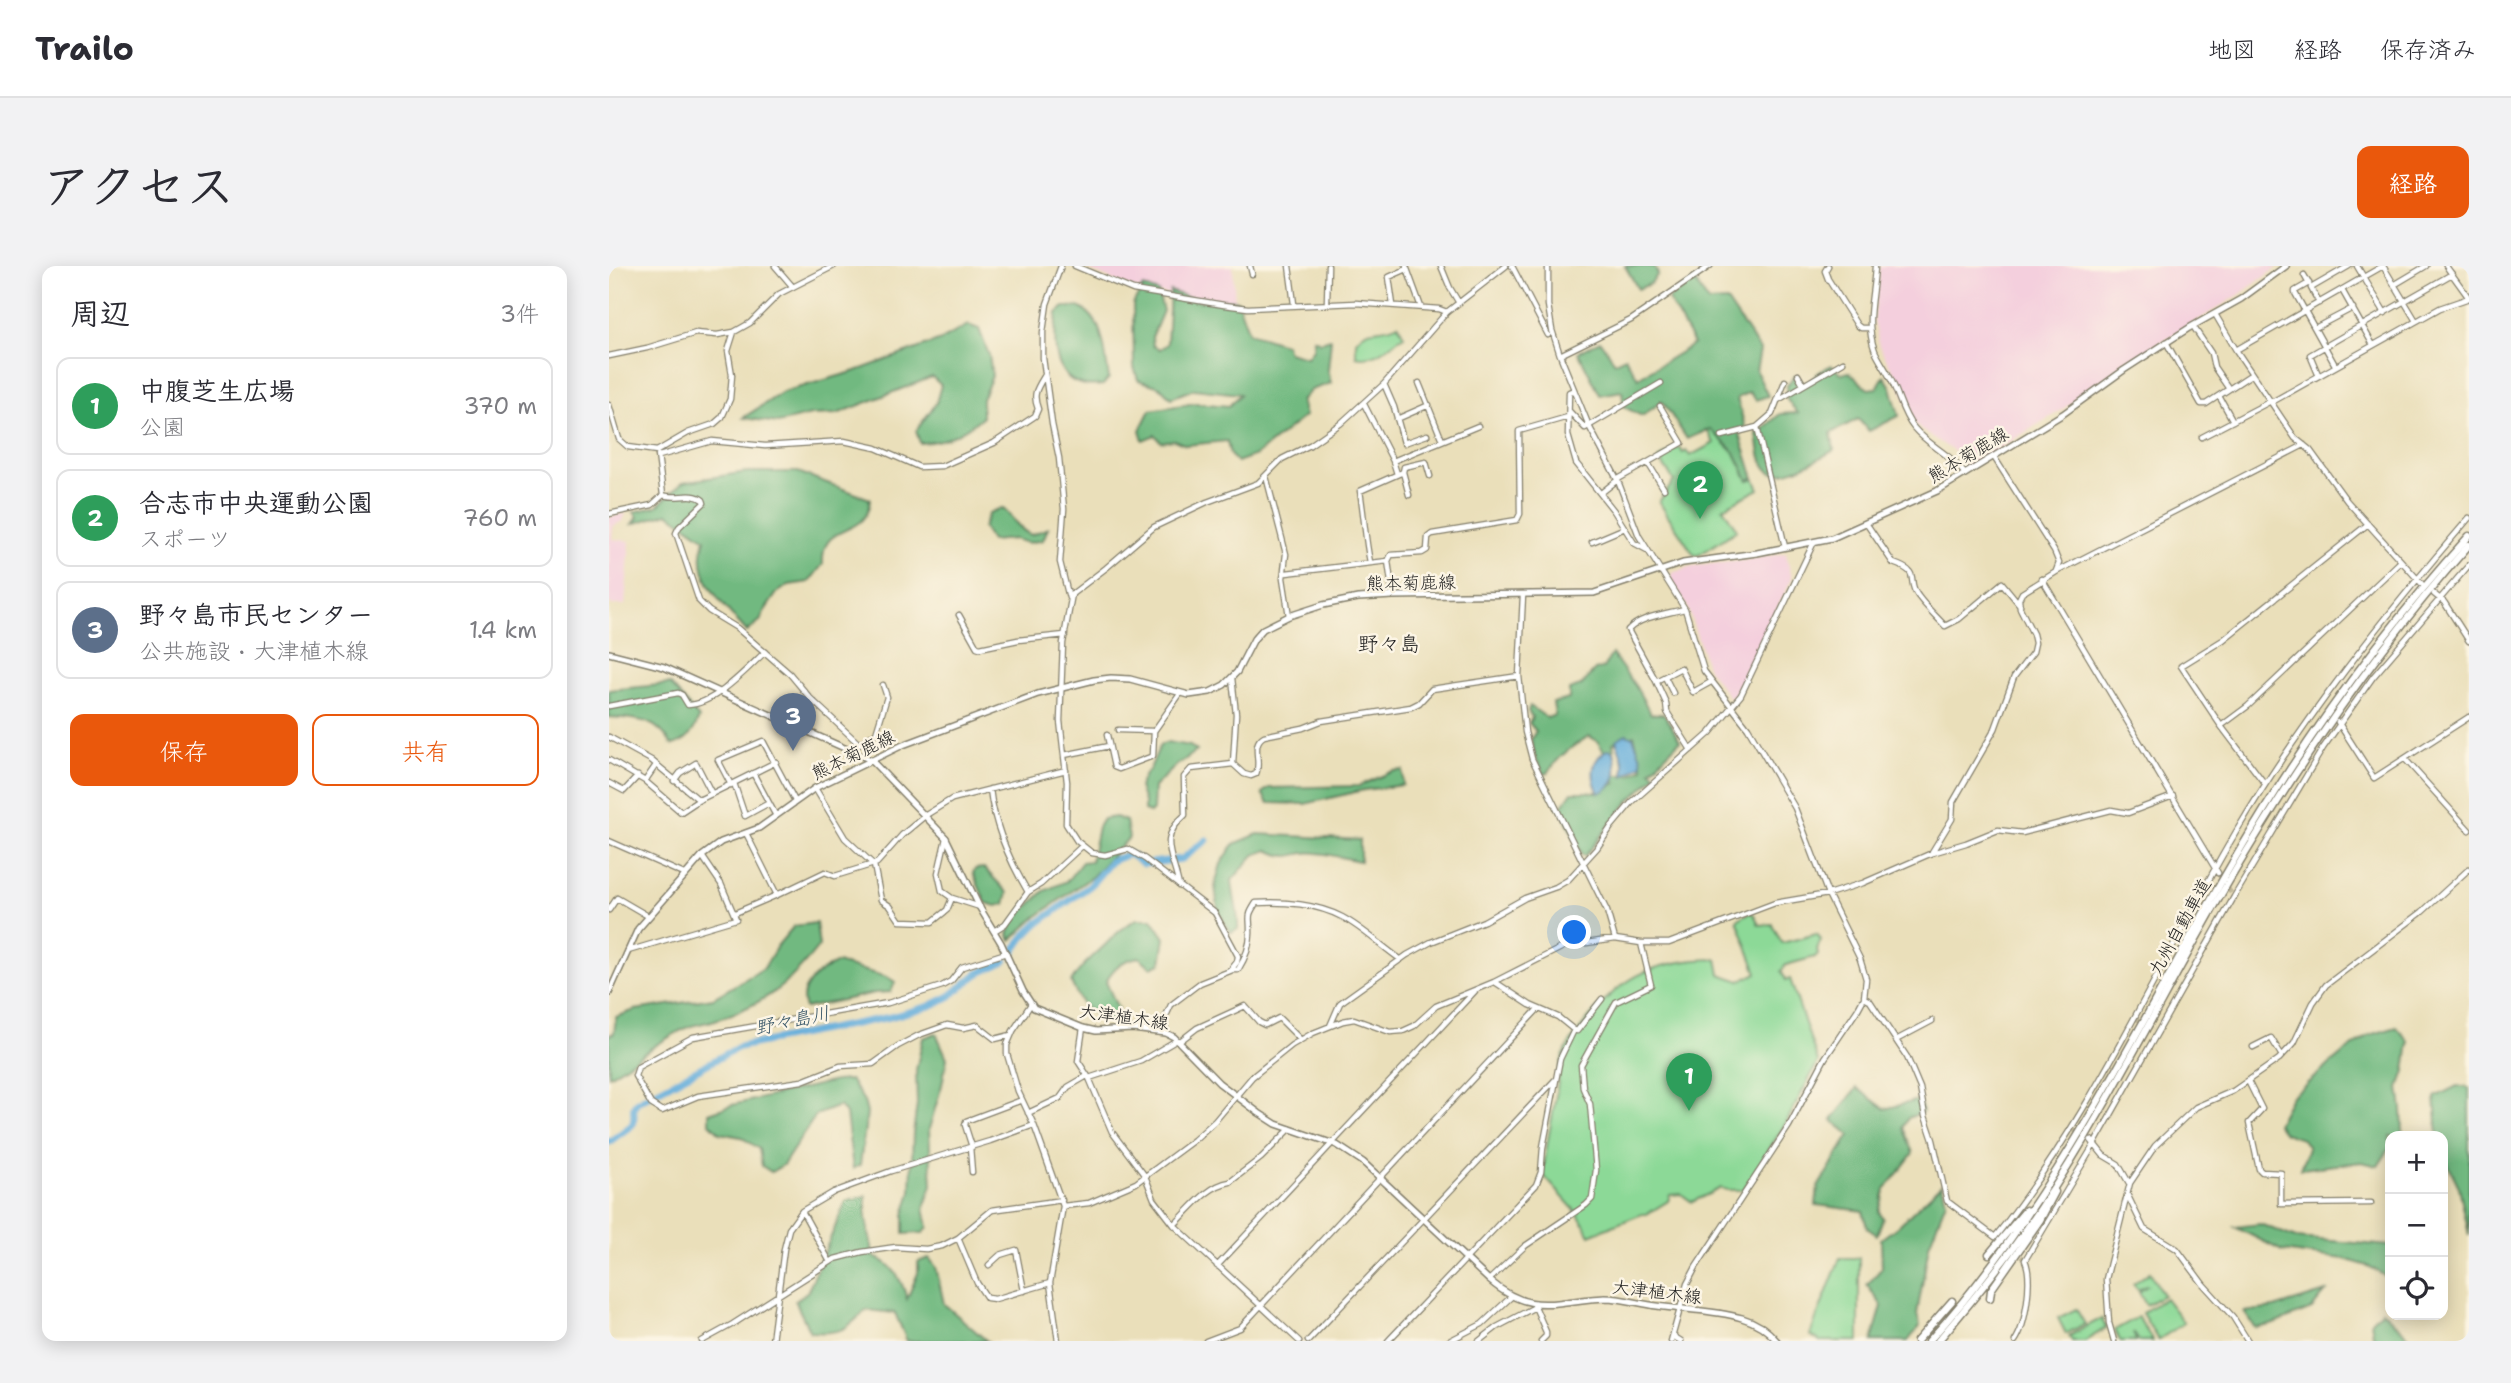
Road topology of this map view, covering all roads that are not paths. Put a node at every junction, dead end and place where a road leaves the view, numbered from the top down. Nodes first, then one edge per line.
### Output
1 (775, 266) edge
2 (834, 266) edge
3 (1061, 266) edge
4 (1075, 266) edge
5 (1250, 266) edge
6 (1289, 266) edge
7 (1328, 266) edge
8 (1441, 266) edge
9 (1506, 266) edge
10 (1512, 266) edge
11 (1548, 266) edge
12 (1710, 266) edge
13 (1828, 266) edge
14 (1875, 266) edge
15 (2285, 266) edge
16 (2349, 266) edge
17 (2357, 266) edge
18 (2383, 266) edge
19 (2426, 266) edge
20 (1406, 267) edge
21 (2450, 269) edge
22 (1252, 274) dead end
23 (2304, 275) dead end
24 (2364, 276) junction
25 (2310, 285) junction
26 (2394, 285) junction
27 (793, 287) junction
28 (2342, 290) junction
29 (2469, 298) edge
30 (1327, 302) junction
31 (2404, 302) junction
32 (1459, 303) junction
33 (2319, 303) junction
34 (1294, 304) junction
35 (1393, 305) junction
36 (1421, 307) junction
37 (2353, 308) junction
38 (2305, 311) junction
39 (1447, 312) junction
40 (2385, 313) junction
41 (2214, 314) junction
42 (2416, 321) junction
43 (2193, 326) junction
44 (2363, 326) junction
45 (1869, 328) junction
46 (2315, 328) junction
47 (734, 332) junction
48 (1548, 335) dead end
49 (2166, 342) junction
50 (2374, 345) junction
51 (2325, 346) junction
52 (2236, 350) junction
53 (1560, 355) junction
54 (609, 356) edge
55 (1843, 362) dead end
56 (2335, 365) junction
57 (2252, 374) junction
58 (2318, 374) junction
59 (1798, 375) dead end
60 (1045, 376) junction
61 (1785, 381) dead end
62 (1419, 383) dead end
63 (1661, 383) dead end
64 (1384, 384) junction
65 (1803, 384) junction
66 (2229, 389) junction
67 (1574, 390) junction
68 (2219, 396) junction
69 (1777, 401) junction
70 (2271, 402) junction
71 (1364, 404) junction
72 (609, 405) edge
73 (1429, 405) junction
74 (1660, 406) dead end
75 (1568, 410) junction
76 (1568, 417) junction
77 (1397, 418) junction
78 (2233, 421) junction
79 (1478, 426) dead end
80 (1589, 426) junction
81 (1757, 427) junction
82 (1427, 435) dead end
83 (1723, 436) dead end
84 (2202, 437) dead end
85 (1442, 440) junction
86 (2304, 445) junction
87 (658, 454) junction
88 (1994, 457) junction
89 (1393, 461) junction
90 (1648, 463) junction
91 (1403, 472) junction
92 (1397, 474) junction
93 (1965, 474) junction
94 (1266, 476) junction
95 (1430, 476) dead end
96 (1618, 481) junction
97 (1664, 489) dead end
98 (1601, 493) junction
99 (663, 495) junction
100 (1409, 495) dead end
101 (609, 514) edge
102 (2469, 518) edge
103 (1866, 522) junction
104 (2368, 524) junction
105 (1625, 528) junction
106 (2469, 536) edge
107 (1593, 542) dead end
108 (1814, 542) junction
109 (2469, 545) edge
110 (1785, 547) junction
111 (1647, 550) junction
112 (1388, 561) junction
113 (1370, 562) junction
114 (2400, 562) junction
115 (2469, 565) edge
116 (1660, 570) junction
117 (2056, 572) junction
118 (1286, 573) junction
119 (2042, 579) junction
120 (2417, 579) junction
121 (2422, 584) dead end
122 (2434, 594) dead end
123 (1523, 595) junction
124 (1393, 596) junction
125 (2440, 598) junction
126 (1070, 601) junction
127 (2020, 605) junction
128 (1685, 609) junction
129 (960, 615) dead end
130 (1289, 616) junction
131 (1065, 635) junction
132 (2469, 640) edge
133 (765, 652) junction
134 (609, 653) edge
135 (1519, 676) junction
136 (1665, 677) junction
137 (1232, 678) junction
138 (1656, 681) junction
139 (1711, 682) junction
140 (883, 685) dead end
141 (1061, 687) junction
142 (722, 691) junction
143 (1674, 693) dead end
144 (1180, 694) junction
145 (609, 706) edge
146 (1733, 706) junction
147 (2469, 717) edge
148 (2339, 723) junction
149 (2221, 726) junction
150 (1118, 730) dead end
151 (1154, 731) junction
152 (1107, 735) dead end
153 (609, 737) edge
154 (858, 745) junction
155 (1109, 746) junction
156 (1691, 750) junction
157 (854, 753) junction
158 (1064, 755) junction
159 (2405, 759) junction
160 (609, 760) edge
161 (871, 760) junction
162 (776, 762) junction
163 (1233, 764) junction
164 (656, 765) junction
165 (1066, 770) junction
166 (753, 774) junction
167 (638, 776) junction
168 (645, 781) junction
169 (674, 781) junction
170 (609, 783) edge
171 (732, 784) junction
172 (2266, 784) junction
173 (815, 788) junction
174 (990, 789) junction
175 (712, 794) junction
176 (2173, 796) junction
177 (699, 800) junction
178 (796, 801) junction
179 (769, 803) junction
180 (926, 815) junction
181 (776, 816) junction
182 (2469, 830) edge
183 (746, 833) junction
184 (946, 838) junction
185 (609, 841) edge
186 (1082, 846) junction
187 (1932, 853) junction
188 (702, 856) junction
189 (1584, 862) junction
190 (874, 865) junction
191 (2469, 869) edge
192 (2217, 871) junction
193 (684, 874) junction
194 (1179, 886) junction
195 (1028, 891) junction
196 (1828, 894) junction
197 (777, 895) junction
198 (951, 898) junction
199 (980, 908) junction
200 (609, 910) edge
201 (734, 913) junction
202 (648, 916) junction
203 (994, 931) junction
204 (1615, 939) junction
205 (1641, 943) junction
206 (627, 951) junction
207 (1006, 953) junction
208 (1401, 959) junction
209 (1232, 970) junction
210 (1494, 982) junction
211 (1476, 990) junction
212 (609, 993) edge
213 (1864, 998) junction
214 (1602, 999) dead end
215 (1031, 1004) junction
216 (1538, 1009) junction
217 (1932, 1021) dead end
218 (1330, 1026) junction
219 (1083, 1028) junction
220 (1574, 1030) junction
221 (1166, 1033) junction
222 (1011, 1035) junction
223 (1300, 1039) junction
224 (1896, 1040) junction
225 (1178, 1041) junction
226 (2253, 1047) dead end
227 (2282, 1056) junction
228 (1088, 1077) junction
229 (1557, 1078) junction
230 (2248, 1081) junction
231 (1234, 1096) junction
232 (1022, 1100) junction
233 (1028, 1113) junction
234 (2095, 1120) junction
235 (1034, 1125) junction
236 (1290, 1129) junction
237 (2093, 1142) junction
238 (1332, 1144) junction
239 (971, 1147) junction
240 (2067, 1155) junction
241 (972, 1172) dead end
242 (1145, 1176) junction
243 (1381, 1179) junction
244 (2130, 1184) junction
245 (2127, 1194) junction
246 (1063, 1203) junction
247 (2371, 1203) dead end
248 (802, 1212) junction
249 (1422, 1219) junction
250 (1174, 1226) junction
251 (958, 1238) junction
252 (1989, 1254) dead end
253 (1466, 1259) junction
254 (830, 1262) junction
255 (989, 1265) dead end
256 (1217, 1266) junction
257 (1489, 1280) junction
258 (1050, 1283) junction
259 (1024, 1290) junction
260 (776, 1296) junction
261 (1511, 1297) junction
262 (1990, 1298) dead end
263 (1952, 1301) dead end
264 (1535, 1305) junction
265 (1259, 1306) junction
266 (1681, 1309) junction
267 (1672, 1339) edge
268 (702, 1341) edge
269 (772, 1341) edge
270 (1058, 1341) edge
271 (1206, 1341) edge
272 (1299, 1341) edge
273 (1308, 1341) edge
274 (1388, 1341) edge
275 (1449, 1341) edge
276 (1479, 1341) edge
277 (1541, 1341) edge
278 (1681, 1341) edge
279 (1777, 1341) edge
280 (1917, 1341) edge
281 (1929, 1341) edge
282 (1938, 1341) edge
283 (2015, 1341) edge
284 (2114, 1341) edge
285 (2248, 1341) edge

1 - 27 street
2 - 27 street
3 - 60 street
4 - 34 street
5 - 22 street
6 - 34 street
7 - 30 street
8 - 32 street
9 - 32 street
10 - 48 street
11 - 53 street
12 - 53 street
13 - 45 street
14 - 45 street
15 - 41 main road, 熊本菊鹿線
16 - 25 street
17 - 24 street
18 - 24 street
18 - 26 street
19 - 26 street
20 - 35 street
20 - 36 street
21 - 29 street
21 - 31 street
23 - 25 street
24 - 28 street
24 - 40 street
25 - 33 street
25 - 38 street
26 - 31 street
27 - 47 street
28 - 33 street
28 - 37 street
29 - 42 street
30 - 34 street
30 - 35 street
31 - 40 street
31 - 42 street
32 - 39 street
33 - 38 street
35 - 36 street
36 - 39 street
37 - 44 street
37 - 46 street
38 - 46 street
38 - 52 street
39 - 64 street
40 - 44 street
41 - 43 main road, 熊本菊鹿線
41 - 52 street
42 - 50 street
43 - 49 main road, 熊本菊鹿線
43 - 66 street
44 - 50 street
44 - 51 street
45 - 93 street
46 - 51 street
47 - 54 street
47 - 87 street
49 - 68 street
49 - 88 main road, 熊本菊鹿線
50 - 56 street
51 - 56 street
51 - 58 street
52 - 57 street
53 - 67 street
55 - 65 street
56 - 58 street
57 - 66 street
57 - 70 street
58 - 70 street
59 - 65 street
60 - 87 street
60 - 126 street
61 - 69 street
62 - 73 street
63 - 80 street
64 - 71 street
64 - 77 street
65 - 69 street
66 - 68 street
67 - 75 street
67 - 80 street
68 - 78 street
69 - 81 street
70 - 78 street
70 - 86 street
71 - 89 street
71 - 94 street
72 - 87 street
73 - 77 street
73 - 85 street
74 - 90 street
75 - 76 street
75 - 80 street
76 - 98 street
76 - 112 street
77 - 82 street
78 - 84 street
79 - 85 street
80 - 96 street
81 - 83 street
81 - 110 street
85 - 89 street
86 - 104 street
86 - 117 street
87 - 99 street
88 - 93 main road, 熊本菊鹿線
88 - 117 street
89 - 92 street
90 - 96 street
90 - 97 street
91 - 92 street
91 - 95 street
91 - 100 street
92 - 113 street
93 - 103 main road, 熊本菊鹿線
94 - 118 street
94 - 126 street
96 - 98 street
96 - 111 street
98 - 105 street
99 - 101 street
99 - 133 street
102 - 120 street
103 - 108 main road, 熊本菊鹿線
103 - 127 street
104 - 114 street
104 - 149 street
105 - 107 street
105 - 111 street
106 - 240 highway, 九州自動車道
108 - 110 main road, 熊本菊鹿線
108 - 146 street
109 - 234 highway, 九州自動車道
110 - 116 main road, 熊本菊鹿線
111 - 116 street
112 - 113 street
112 - 124 street
113 - 118 street
114 - 120 street
114 - 149 street
115 - 125 street
116 - 123 main road, 熊本菊鹿線
116 - 128 street
117 - 119 street
118 - 130 street
119 - 127 street
119 - 176 street
120 - 121 street
120 - 172 street
122 - 125 street
123 - 124 main road, 熊本菊鹿線
123 - 135 street
124 - 130 main road, 熊本菊鹿線
125 - 132 street
125 - 148 street
126 - 131 street
127 - 187 street
128 - 138 street
128 - 139 street
129 - 131 street
130 - 137 main road, 熊本菊鹿線
131 - 141 street
133 - 142 street
133 - 154 street
134 - 142 main road
135 - 163 street
135 - 189 street
136 - 138 street
136 - 139 street
136 - 143 street
137 - 144 main road, 熊本菊鹿線
137 - 163 street
138 - 156 street
139 - 146 street
140 - 154 street
141 - 144 main road, 熊本菊鹿線
141 - 158 street
141 - 161 main road, 熊本菊鹿線
142 - 145 street
142 - 157 main road
144 - 151 street
146 - 156 street
146 - 196 street
147 - 159 street
148 - 159 street
148 - 237 street
149 - 172 street
150 - 151 street
151 - 155 street
152 - 155 street
153 - 164 street
154 - 157 street
155 - 158 street
156 - 189 street
157 - 161 main road
158 - 165 street
159 - 182 street
160 - 167 street
161 - 173 main road, 熊本菊鹿線
161 - 180 main road
162 - 166 street
162 - 171 street
162 - 178 street
163 - 194 street
164 - 168 street
164 - 169 street
165 - 174 street
165 - 186 street
166 - 171 street
166 - 179 street
167 - 168 street
167 - 170 street
168 - 177 street
169 - 175 street
169 - 177 street
171 - 175 street
171 - 179 street
172 - 192 street
173 - 178 main road, 熊本菊鹿線
173 - 190 street
174 - 180 street
174 - 195 street
175 - 177 street
176 - 187 street
176 - 192 street
178 - 181 main road, 熊本菊鹿線
179 - 181 street
180 - 184 main road
180 - 190 street
181 - 183 main road, 熊本菊鹿線
183 - 188 main road, 熊本菊鹿線
183 - 197 street
184 - 198 street
184 - 199 main road
185 - 193 street
186 - 194 street
186 - 195 street
187 - 196 street
188 - 193 main road, 熊本菊鹿線
188 - 201 street
189 - 204 street
189 - 208 street
190 - 197 street
190 - 198 street
191 - 227 street
192 - 224 street
193 - 202 main road, 熊本菊鹿線
194 - 209 street
195 - 203 street
196 - 205 street
196 - 213 street
197 - 201 street
198 - 199 street
199 - 203 main road
200 - 202 street
201 - 206 street
202 - 206 main road, 熊本菊鹿線
203 - 207 main road
204 - 205 street
204 - 210 street
205 - 257 street
206 - 212 main road, 熊本菊鹿線
207 - 215 main road
207 - 222 street
208 - 209 street
208 - 218 street
209 - 221 street
210 - 211 street
210 - 216 street
211 - 218 street
211 - 238 street
213 - 224 street
213 - 266 street
214 - 220 street
215 - 219 main road, 大津植木線
215 - 222 street
216 - 220 street
216 - 243 street
217 - 224 street
218 - 223 street
219 - 221 main road, 大津植木線
219 - 228 street
220 - 229 street
221 - 225 main road, 大津植木線
222 - 232 street
223 - 225 street
223 - 231 street
225 - 228 street
225 - 231 main road, 大津植木線
226 - 227 street
227 - 230 street
228 - 233 street
228 - 242 street
229 - 249 street
229 - 253 street
230 - 244 street
230 - 247 street
231 - 236 main road, 大津植木線
231 - 242 street
232 - 233 street
232 - 239 street
233 - 235 street
234 - 262 highway
234 - 282 highway, 九州自動車道
235 - 239 street
235 - 246 street
236 - 238 main road, 大津植木線
236 - 250 street
237 - 244 street
237 - 283 street
238 - 243 main road, 大津植木線
238 - 256 street
239 - 241 street
239 - 248 street
240 - 252 highway
240 - 281 highway, 九州自動車道
242 - 246 street
242 - 250 street
243 - 249 main road, 大津植木線
243 - 265 street
244 - 245 street
245 - 284 street
245 - 285 street
246 - 251 street
246 - 258 street
248 - 254 street
248 - 260 street
249 - 253 main road, 大津植木線
249 - 273 street
250 - 256 street
251 - 254 street
251 - 259 street
253 - 257 main road, 大津植木線
253 - 274 street
254 - 260 street
255 - 259 street
256 - 265 street
257 - 261 main road, 大津植木線
258 - 259 street
258 - 270 street
260 - 268 street
260 - 269 street
261 - 264 main road, 大津植木線
261 - 275 street
263 - 280 highway
264 - 266 main road, 大津植木線
264 - 276 street
264 - 277 street
265 - 271 street
265 - 272 street
266 - 267 street
266 - 279 main road, 大津植木線
267 - 278 street

